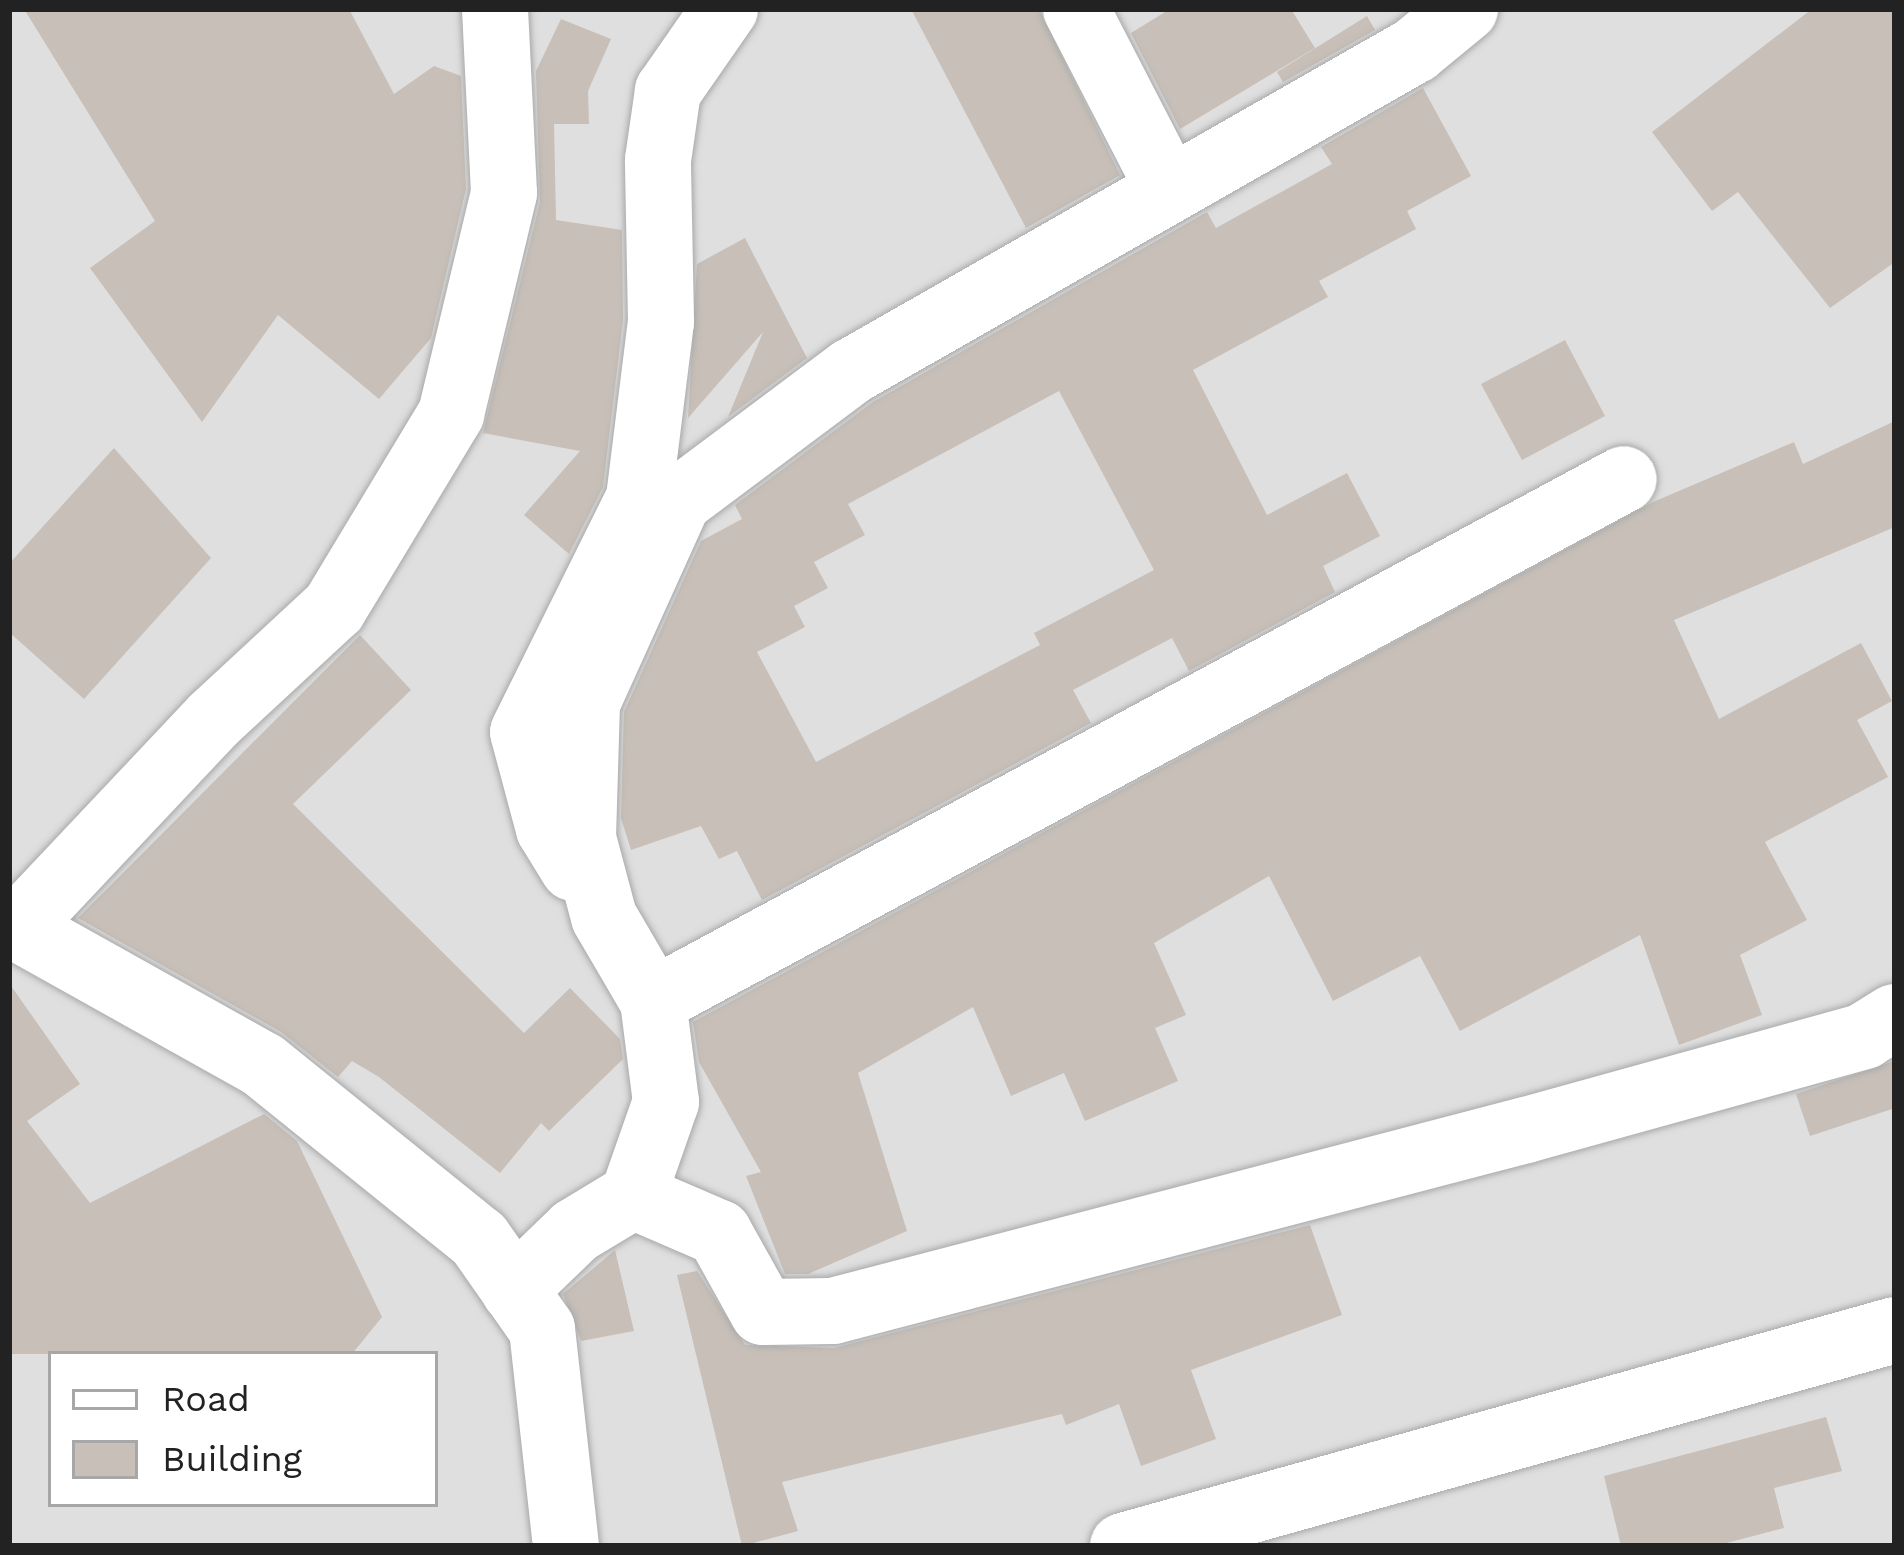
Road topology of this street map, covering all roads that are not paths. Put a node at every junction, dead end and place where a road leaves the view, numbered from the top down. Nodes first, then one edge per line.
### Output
1 (495, 9) edge
2 (724, 9) edge
3 (1076, 9) edge
4 (1465, 9) edge
5 (1168, 187) junction
6 (1624, 479) dead end
7 (604, 917) junction
8 (13, 925) edge
9 (653, 1001) junction
10 (1895, 1017) edge
11 (633, 1196) junction
12 (514, 1289) junction
13 (1895, 1330) edge
14 (566, 1546) edge
15 (1123, 1546) edge

1 - 8 street
2 - 7 street
3 - 5 street
4 - 5 street
5 - 7 street
6 - 9 street
7 - 9 street
8 - 12 street
9 - 11 street
10 - 11 street
11 - 12 street
12 - 14 street
13 - 15 street

